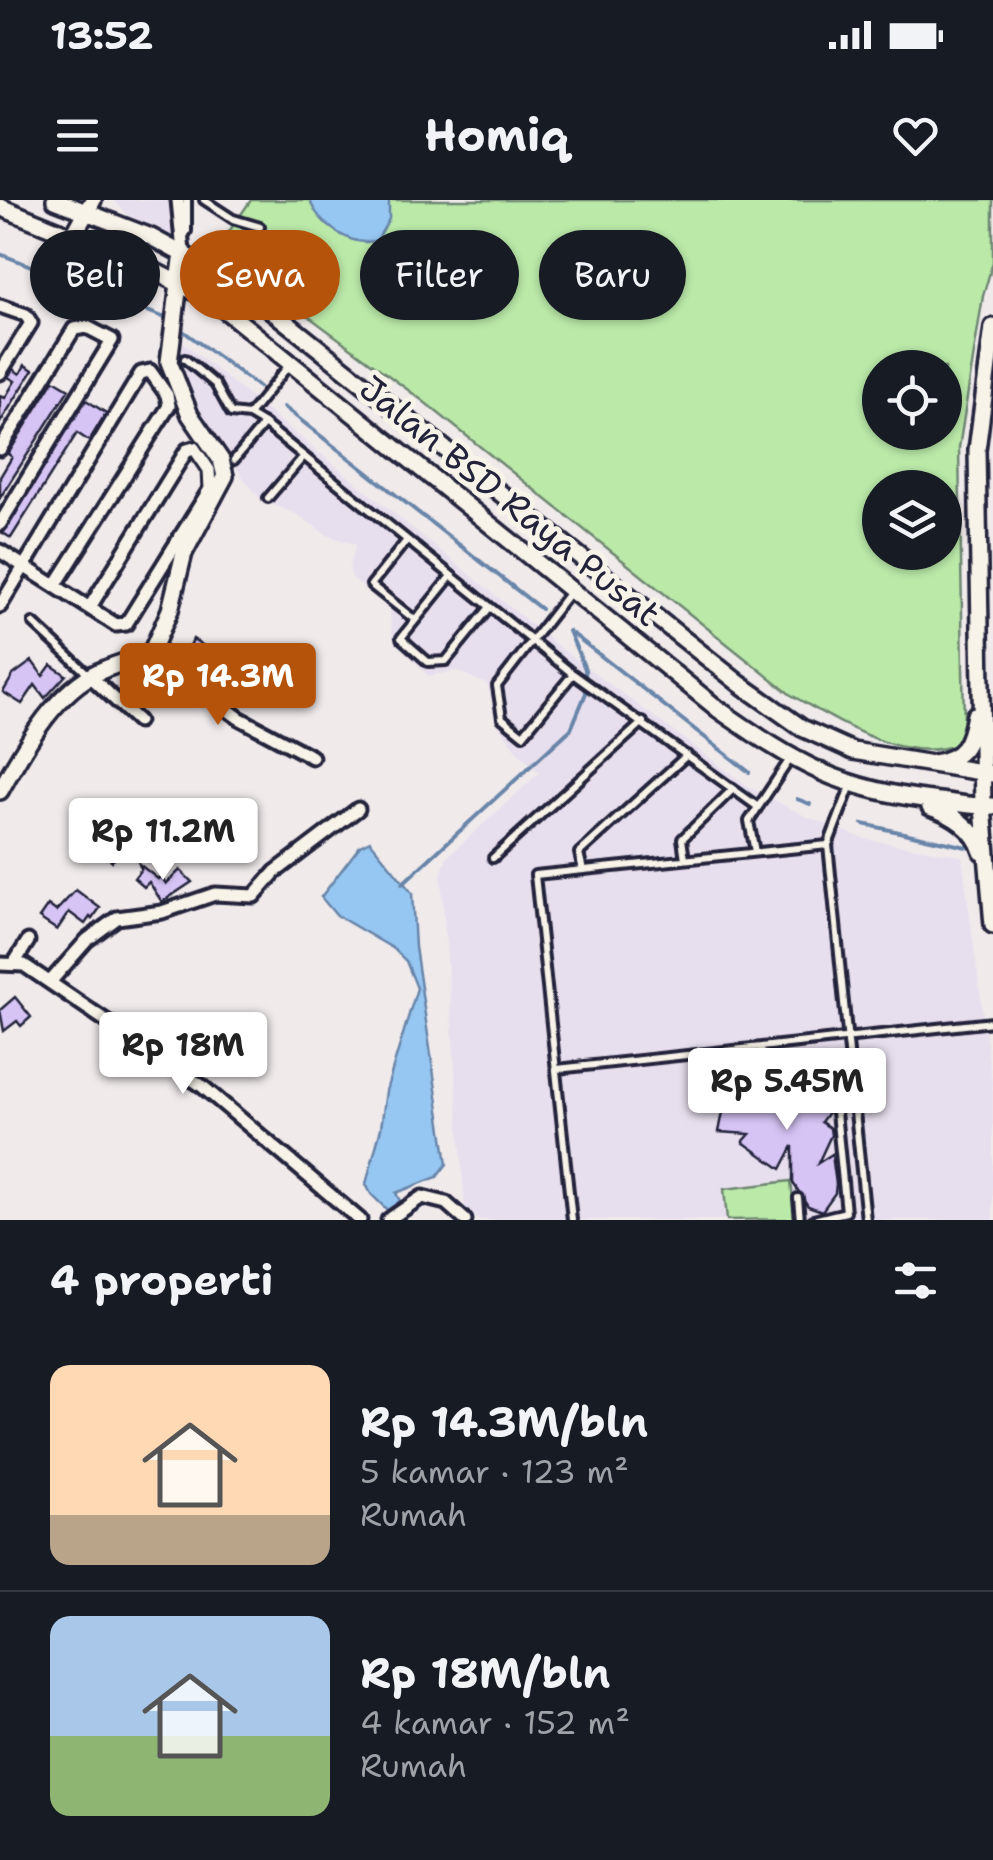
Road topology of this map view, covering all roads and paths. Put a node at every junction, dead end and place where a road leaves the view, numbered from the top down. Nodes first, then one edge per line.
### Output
1 (178, 200) edge
2 (187, 200) edge
3 (204, 200) edge
4 (64, 201) edge
5 (90, 205) edge
6 (0, 208) edge
7 (260, 227) dead end
8 (51, 230) joint
9 (76, 230) edge
10 (181, 230) edge
11 (188, 230) edge
12 (180, 244) edge
13 (180, 264) edge
14 (160, 275) edge
15 (178, 282) junction
16 (0, 306) edge
17 (283, 320) edge
18 (993, 327) edge
19 (185, 359) dead end
20 (291, 363) junction
21 (0, 374) edge
22 (249, 415) junction
23 (264, 424) junction
24 (0, 449) edge
25 (304, 456) junction
26 (234, 460) dead end
27 (268, 498) dead end
28 (0, 524) edge
29 (546, 528) junction
30 (407, 540) junction
31 (0, 552) edge
32 (527, 553) junction
33 (23, 566) junction
34 (451, 576) junction
35 (55, 586) junction
36 (572, 590) junction
37 (0, 606) edge
38 (490, 607) junction
39 (90, 608) junction
40 (416, 620) junction
41 (33, 623) dead end
42 (532, 641) junction
43 (151, 653) junction
44 (90, 676) junction
45 (576, 676) junction
46 (981, 693) junction
47 (138, 721) dead end
48 (643, 722) junction
49 (687, 755) junction
50 (312, 757) dead end
51 (791, 758) junction
52 (920, 765) junction
53 (988, 774) edge
54 (852, 785) junction
55 (733, 788) junction
56 (0, 790) edge
57 (898, 796) junction
58 (988, 806) edge
59 (758, 807) junction
60 (358, 808) dead end
61 (828, 845) junction
62 (755, 852) junction
63 (493, 858) dead end
64 (685, 860) junction
65 (583, 870) junction
66 (990, 882) junction
67 (993, 926) edge
68 (28, 941) dead end
69 (15, 962) junction
70 (0, 964) edge
71 (50, 982) junction
72 (993, 1022) edge
73 (847, 1038) junction
74 (762, 1047) junction
75 (557, 1069) junction
76 (765, 1075) junction
77 (742, 1077) junction
78 (798, 1198) dead end
79 (360, 1220) edge
80 (388, 1220) edge
81 (465, 1220) edge
82 (572, 1220) edge
83 (800, 1220) edge
84 (813, 1220) edge
85 (866, 1220) edge

1 - 10 street
2 - 11 lane
3 - 7 lane
4 - 5 main road, Jalan BSD Raya Pusat
4 - 8 main road
5 - 9 main road
5 - 12 main road, Jalan BSD Raya Pusat
6 - 8 main road, Jalan BSD Raya Pusat
13 - 15 main road
14 - 15 main road, Jalan BSD Raya Pusat
15 - 20 main road, Jalan BSD Raya Pusat
15 - 43 main road
16 - 21 street
17 - 29 main road, Jalan BSD Raya Pusat
18 - 46 main road
19 - 22 lane
20 - 22 lane
20 - 32 main road, Jalan BSD Raya Pusat
22 - 23 lane
23 - 25 lane
23 - 26 lane
24 - 28 street
25 - 27 lane
25 - 30 lane
29 - 32 main road
29 - 52 main road, Jalan BSD Raya Pusat
30 - 34 lane
30 - 40 lane
31 - 33 street
32 - 36 main road, Jalan BSD Raya Pusat
33 - 35 street
33 - 35 street
33 - 37 street
34 - 38 lane
34 - 40 lane
35 - 39 street
36 - 42 lane
36 - 51 main road, Jalan BSD Raya Pusat
38 - 40 lane
38 - 42 lane
39 - 39 street
41 - 44 lane
42 - 45 lane
42 - 45 lane
43 - 44 main road
43 - 50 street
44 - 47 street
44 - 56 main road
45 - 48 lane
46 - 52 main road
46 - 53 main road
48 - 49 lane
48 - 63 lane
49 - 55 lane
49 - 65 lane
51 - 54 main road, Jalan BSD Raya Pusat
51 - 59 lane
52 - 53 main road, Jalan BSD Raya Pusat
53 - 58 main road
54 - 57 main road, Jalan BSD Raya Pusat
54 - 61 lane
55 - 59 lane
55 - 64 lane
57 - 58 main road, Jalan BSD Raya Pusat
57 - 66 main road
58 - 66 main road
59 - 62 lane
60 - 71 street
61 - 62 lane
61 - 73 lane
62 - 64 lane
64 - 65 lane
65 - 75 lane
66 - 67 main road
68 - 69 street
69 - 70 street
69 - 71 street
71 - 79 street
72 - 73 lane
73 - 74 lane
73 - 85 lane
74 - 75 lane
74 - 76 lane
75 - 82 lane
76 - 77 lane
76 - 84 lane
77 - 77 lane
78 - 83 lane
80 - 81 street

